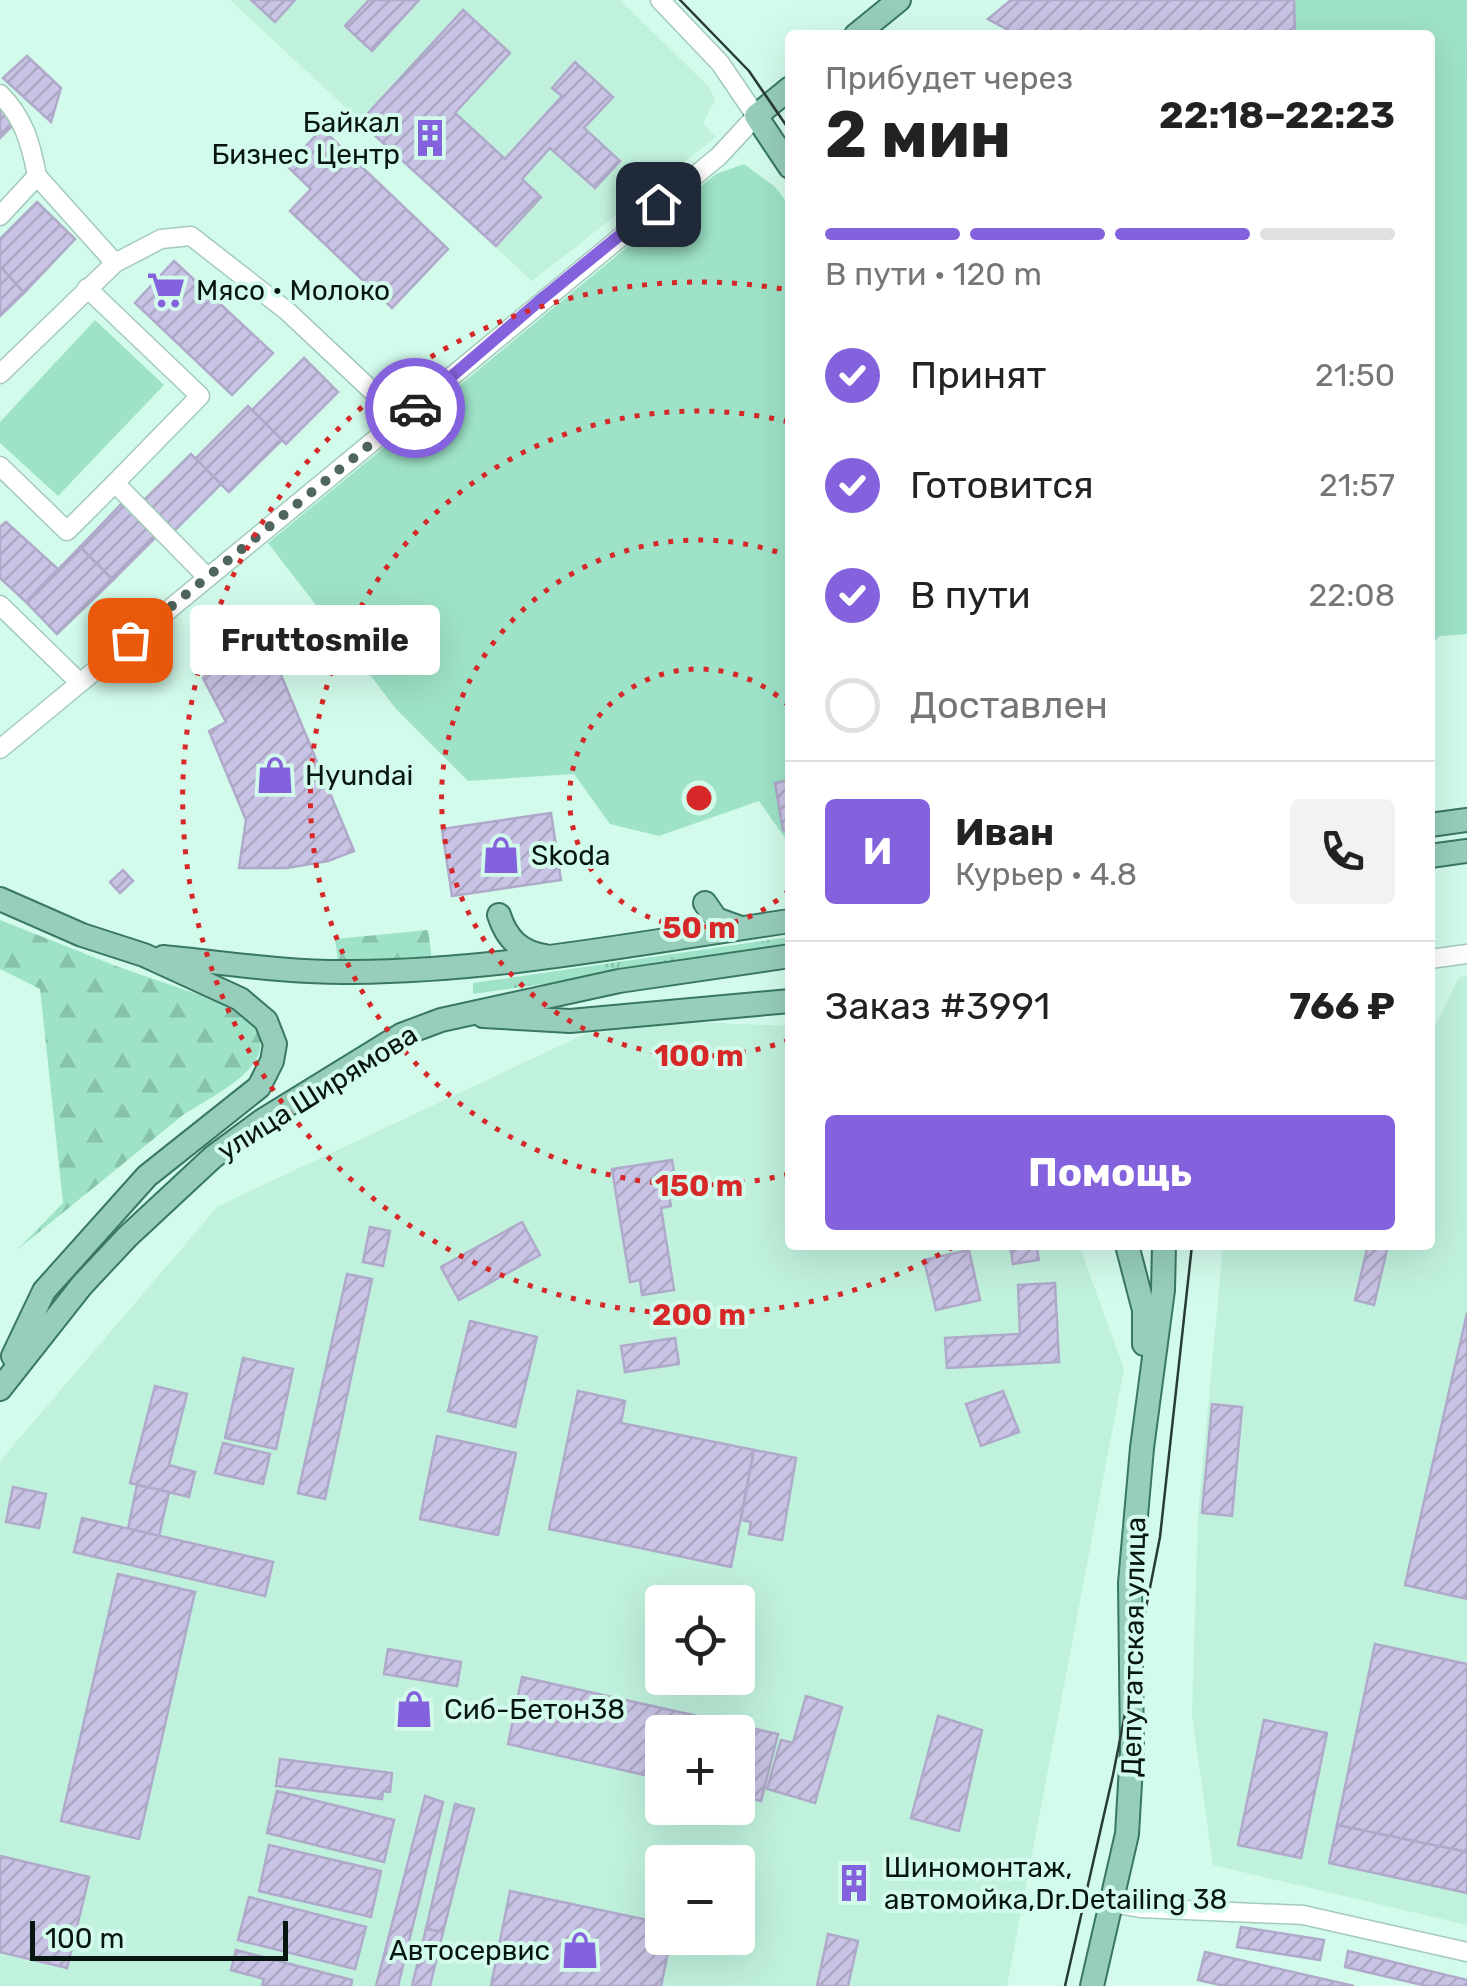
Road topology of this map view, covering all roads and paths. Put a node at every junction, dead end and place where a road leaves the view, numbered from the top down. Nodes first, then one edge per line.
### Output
1 (660, 0) edge
2 (899, 0) edge
3 (862, 30) edge
4 (785, 92) edge
5 (0, 94) edge
6 (756, 116) junction
7 (785, 159) edge
8 (36, 176) junction
9 (0, 216) edge
10 (115, 262) junction
11 (87, 288) junction
12 (0, 374) edge
13 (402, 419) junction
14 (0, 466) edge
15 (115, 483) junction
16 (206, 577) junction
17 (0, 605) edge
18 (78, 682) junction
19 (0, 749) edge
20 (1467, 820) edge
21 (1435, 824) edge
22 (1467, 851) edge
23 (1435, 855) edge
24 (0, 886) edge
25 (0, 898) edge
26 (705, 903) dead end
27 (500, 915) dead end
28 (785, 921) edge
29 (50, 922) junction
30 (741, 928) junction
31 (1467, 954) edge
32 (144, 955) junction
33 (574, 955) junction
34 (785, 957) edge
35 (1435, 958) edge
36 (785, 1000) edge
37 (464, 1015) junction
38 (1128, 1250) edge
39 (1164, 1250) edge
40 (0, 1386) edge
41 (1144, 1437) junction
42 (1112, 1903) junction
43 (1467, 1952) edge
44 (1092, 1986) edge

1 - 6 street
2 - 3 main road
4 - 6 main road
5 - 8 street
6 - 7 main road
6 - 13 street
8 - 9 street
8 - 10 street
10 - 11 street
10 - 13 street
11 - 12 street
11 - 15 street
13 - 16 street
14 - 15 street
15 - 16 street
16 - 18 street
17 - 18 street
18 - 19 street
20 - 21 main road
22 - 23 main road
24 - 29 main road
25 - 29 main road
26 - 30 main road
27 - 33 main road
28 - 30 main road
29 - 32 main road
30 - 33 main road
31 - 35 street
32 - 33 main road
32 - 40 main road
34 - 37 main road, улица Ширямова
36 - 37 main road
37 - 40 main road, улица Ширямова
38 - 41 main road
39 - 41 main road, Депутатская улица
41 - 42 main road, Депутатская улица
42 - 43 street
42 - 44 main road, Депутатская улица

